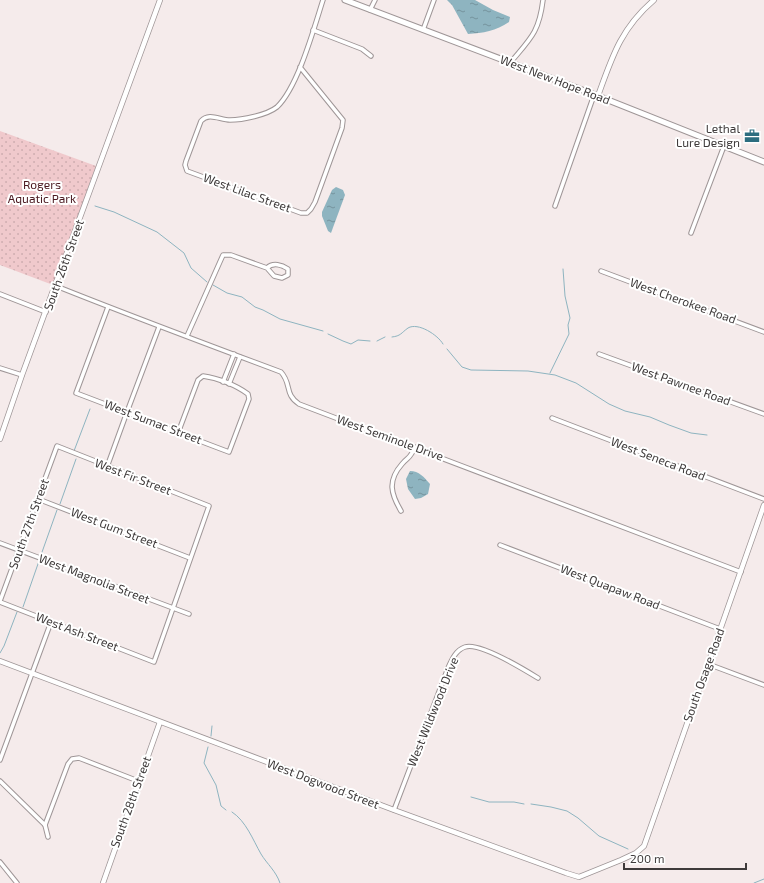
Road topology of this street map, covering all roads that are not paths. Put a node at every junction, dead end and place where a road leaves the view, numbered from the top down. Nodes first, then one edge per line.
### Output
1 (160, 0) edge
2 (324, 0) edge
3 (344, 0) edge
4 (375, 0) edge
5 (434, 0) edge
6 (543, 0) edge
7 (654, 0) edge
8 (370, 10) junction
9 (313, 30) junction
10 (424, 30) junction
11 (372, 56) dead end
12 (510, 63) junction
13 (300, 67) junction
14 (596, 96) junction
15 (724, 146) junction
16 (764, 162) edge
17 (555, 206) dead end
18 (691, 233) dead end
19 (267, 268) junction
20 (601, 271) dead end
21 (56, 286) junction
22 (0, 294) edge
23 (108, 307) junction
24 (46, 312) junction
25 (159, 327) junction
26 (764, 332) edge
27 (188, 336) junction
28 (234, 354) junction
29 (599, 354) dead end
30 (240, 357) junction
31 (0, 368) edge
32 (22, 375) junction
33 (223, 382) junction
34 (229, 384) junction
35 (127, 412) junction
36 (764, 414) edge
37 (552, 418) dead end
38 (2, 429) edge
39 (178, 433) junction
40 (0, 439) edge
41 (57, 446) joint
42 (415, 447) junction
43 (107, 467) junction
44 (38, 499) junction
45 (764, 499) edge
46 (764, 505) edge
47 (400, 511) dead end
48 (762, 517) edge
49 (0, 543) edge
50 (500, 545) dead end
51 (19, 550) junction
52 (190, 558) junction
53 (741, 572) junction
54 (0, 601) edge
55 (172, 609) junction
56 (189, 614) dead end
57 (51, 622) junction
58 (720, 629) junction
59 (0, 661) edge
60 (708, 664) junction
61 (32, 673) junction
62 (538, 678) dead end
63 (764, 685) edge
64 (160, 722) junction
65 (0, 760) edge
66 (0, 781) edge
67 (138, 781) junction
68 (394, 810) junction
69 (45, 825) junction
70 (48, 836) dead end
71 (644, 846) joint
72 (0, 862) edge
73 (17, 883) edge
74 (103, 883) edge

1 - 21 street, South 26th Street
2 - 9 street
3 - 8 main road, West New Hope Road
4 - 8 street
5 - 10 street
6 - 12 street
7 - 14 street
8 - 10 main road, West New Hope Road
9 - 11 street
9 - 13 street
10 - 12 main road, West New Hope Road
12 - 14 main road, West New Hope Road
13 - 13 street, West Lilac Street
14 - 15 main road, West New Hope Road
14 - 17 street
15 - 16 main road, West New Hope Road
15 - 18 street
19 - 19 street
19 - 27 street
20 - 26 street, West Cherokee Road
21 - 23 street, West Seminole Drive
21 - 24 street, South 26th Street
22 - 24 street
23 - 25 street, West Seminole Drive
23 - 35 street, West Sumac Street
24 - 32 street, South 26th Street
25 - 27 street, West Seminole Drive
25 - 35 street
27 - 28 street, West Seminole Drive
28 - 30 street, West Seminole Drive
28 - 33 street
29 - 36 street, West Pawnee Road
30 - 34 street
30 - 42 street, West Seminole Drive
31 - 32 street
32 - 38 street, South 26th Street
33 - 34 street
33 - 39 street
34 - 39 street, West Sumac Street
35 - 39 street, West Sumac Street
35 - 43 street
37 - 45 street, West Seneca Road
38 - 40 street, South 26th Street
41 - 43 street, West Fir Street
41 - 44 street, South 27th Street
42 - 47 street
42 - 53 street, West Seminole Drive
43 - 52 street, West Fir Street
44 - 51 street, South 27th Street
44 - 52 street, West Gum Street
46 - 48 street, South Osage Road
48 - 53 street, South Osage Road
49 - 51 street, West Magnolia Street
50 - 58 street, West Quapaw Road
51 - 54 street, South 27th Street
51 - 55 street, West Magnolia Street
52 - 55 street
53 - 58 street, South Osage Road
54 - 57 street, West Ash Street
55 - 56 street, West Magnolia Street
55 - 57 street, West Ash Street
57 - 61 street
58 - 60 street, South Osage Road
59 - 61 street, West Dogwood Street
60 - 63 street
60 - 71 street, South Osage Road
61 - 64 street, West Dogwood Street
61 - 65 street
62 - 68 street, West Wildwood Drive
64 - 67 street, South 28th Street
64 - 68 street, West Dogwood Street
66 - 69 street
67 - 69 street
67 - 74 street, South 28th Street
68 - 71 street, West Dogwood Street
69 - 70 street
72 - 73 street

